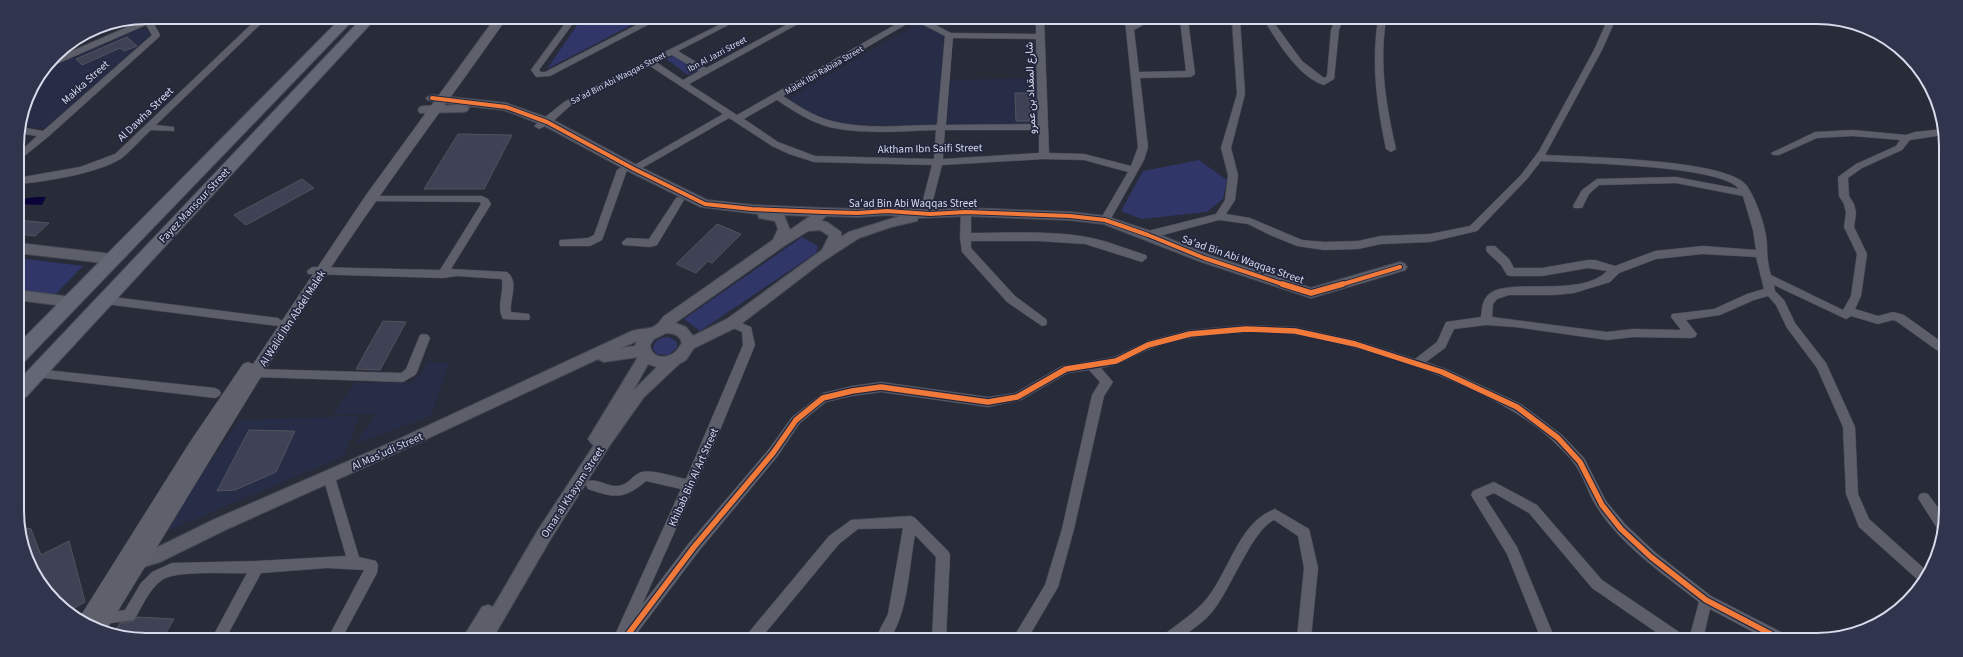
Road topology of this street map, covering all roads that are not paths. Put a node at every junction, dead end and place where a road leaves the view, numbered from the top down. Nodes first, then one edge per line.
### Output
1 (140, 24) edge
2 (150, 24) edge
3 (257, 24) edge
4 (342, 24) edge
5 (363, 24) edge
6 (488, 24) edge
7 (496, 24) edge
8 (569, 24) edge
9 (645, 24) edge
10 (722, 24) edge
11 (794, 24) edge
12 (902, 24) edge
13 (928, 24) edge
14 (1040, 24) edge
15 (1129, 24) edge
16 (1185, 24) edge
17 (1236, 24) edge
18 (1271, 24) edge
19 (1337, 24) edge
20 (1381, 24) edge
21 (1610, 24) edge
22 (949, 35) junction
23 (1040, 37) junction
24 (672, 51) junction
25 (60, 59) edge
26 (650, 62) junction
27 (706, 71) junction
28 (1134, 75) junction
29 (682, 84) junction
30 (778, 97) junction
31 (433, 104) junction
32 (732, 118) junction
33 (543, 124) junction
34 (149, 126) junction
35 (1043, 127) junction
36 (171, 129) dead end
37 (942, 129) junction
38 (25, 131) edge
39 (1938, 133) edge
40 (46, 134) junction
41 (1907, 138) junction
42 (1391, 149) dead end
43 (24, 153) edge
44 (1776, 153) dead end
45 (1044, 156) junction
46 (1538, 158) junction
47 (938, 162) junction
48 (628, 170) junction
49 (1133, 170) junction
50 (24, 180) edge
51 (184, 185) junction
52 (1745, 193) junction
53 (371, 199) junction
54 (679, 200) junction
55 (928, 200) dead end
56 (1578, 206) dead end
57 (189, 210) junction
58 (823, 212) junction
59 (966, 212) junction
60 (857, 213) junction
61 (930, 214) junction
62 (1219, 217) junction
63 (1105, 220) junction
64 (805, 227) junction
65 (854, 235) junction
66 (1148, 235) junction
67 (965, 237) junction
68 (627, 242) dead end
69 (564, 243) dead end
70 (779, 243) junction
71 (24, 249) edge
72 (1491, 249) dead end
73 (826, 252) junction
74 (1761, 254) junction
75 (1142, 258) dead end
76 (112, 259) junction
77 (1400, 267) dead end
78 (1615, 270) junction
79 (317, 271) junction
80 (443, 274) junction
81 (1767, 278) junction
82 (1770, 292) junction
83 (24, 296) edge
84 (105, 300) junction
85 (71, 302) junction
86 (1848, 311) junction
87 (525, 317) dead end
88 (88, 318) junction
89 (1486, 321) junction
90 (278, 322) junction
91 (1042, 322) dead end
92 (732, 323) junction
93 (664, 328) junction
94 (650, 335) junction
95 (424, 338) dead end
96 (689, 344) junction
97 (1939, 346) edge
98 (24, 350) edge
99 (644, 354) junction
100 (586, 360) junction
101 (674, 360) junction
102 (1417, 363) junction
103 (1092, 365) junction
104 (36, 373) junction
105 (256, 373) junction
106 (24, 386) edge
107 (216, 393) dead end
108 (329, 477) junction
109 (592, 485) dead end
110 (689, 485) junction
111 (1924, 498) dead end
112 (1939, 519) edge
113 (911, 522) junction
114 (218, 525) junction
115 (150, 545) junction
116 (137, 555) junction
117 (354, 562) junction
118 (123, 565) joint
119 (257, 567) junction
120 (1921, 574) edge
121 (1706, 600) junction
122 (89, 619) edge
123 (101, 623) edge
124 (222, 633) edge
125 (338, 633) edge
126 (475, 633) edge
127 (487, 633) edge
128 (623, 633) edge
129 (629, 633) edge
130 (757, 633) edge
131 (886, 633) edge
132 (939, 633) edge
133 (1023, 633) edge
134 (1176, 633) edge
135 (1304, 633) edge
136 (1546, 633) edge
137 (1668, 633) edge
138 (1698, 633) edge
139 (1769, 633) edge

1 - 25 street
2 - 40 street, Makka Street
3 - 34 street, Al Dawha Street
4 - 51 highway, Fayez Mansour Street
5 - 57 highway, Fayez Mansour Street
6 - 31 main road, Al Walid Ibn Abdel Malek
7 - 31 main road, Al Walid Ibn Abdel Malek
8 - 9 street
10 - 24 street, Sa'ad Bin Abi Waqqas Street
11 - 27 street, Ibn Al Jazri Street
12 - 30 street, Malek Ibn Rabiaa Street
13 - 22 street
14 - 23 street, شارع المقداد بن عمرو
15 - 28 street
16 - 28 street
17 - 62 street
18 - 19 street
20 - 42 street
21 - 46 street
22 - 23 street
22 - 37 street
23 - 35 street, شارع المقداد بن عمرو
24 - 26 street, Sa'ad Bin Abi Waqqas Street
24 - 27 street
26 - 29 street, Aktham Ibn Saifi Street
26 - 33 street, Sa'ad Bin Abi Waqqas Street
27 - 29 street, Ibn Al Jazri Street
28 - 49 street
29 - 32 street, Aktham Ibn Saifi Street
30 - 32 street, Malek Ibn Rabiaa Street
30 - 37 street
31 - 33 street, Sa'ad Bin Abi Waqqas Street
31 - 53 main road, Al Walid Ibn Abdel Malek
31 - 79 main road, Al Walid Ibn Abdel Malek
32 - 47 street, Aktham Ibn Saifi Street
32 - 48 street, Malek Ibn Rabiaa Street
33 - 48 street, Sa'ad Bin Abi Waqqas Street
34 - 36 street
34 - 50 street, Al Dawha Street
35 - 37 street
35 - 45 street, شارع المقداد بن عمرو
37 - 47 street
38 - 40 street
39 - 41 street
40 - 43 street, Makka Street
41 - 44 street
41 - 86 street
45 - 47 street, Aktham Ibn Saifi Street
45 - 49 street, Aktham Ibn Saifi Street
46 - 52 street
46 - 62 street
47 - 55 street
48 - 54 street, Sa'ad Bin Abi Waqqas Street
48 - 58 street, Sa'ad Bin Abi Waqqas Street
48 - 69 street
49 - 63 street
51 - 57 highway
51 - 76 highway, Fayez Mansour Street
52 - 56 street
52 - 74 street
53 - 79 main road, Al Walid Ibn Abdel Malek
53 - 80 street
54 - 68 street
54 - 70 street, Sa'ad Bin Abi Waqqas Street
57 - 84 highway, Fayez Mansour Street
58 - 60 street, Sa'ad Bin Abi Waqqas Street
58 - 64 street
59 - 61 street, Sa'ad Bin Abi Waqqas Street
59 - 63 street, Sa'ad Bin Abi Waqqas Street
59 - 67 street
60 - 61 street, Sa'ad Bin Abi Waqqas Street
60 - 65 street
61 - 65 street
62 - 66 street
63 - 66 street, Sa'ad Bin Abi Waqqas Street
64 - 70 street
64 - 73 street
65 - 73 street
66 - 77 street, Sa'ad Bin Abi Waqqas Street
67 - 75 street
67 - 91 street
70 - 93 street
71 - 76 street
72 - 78 street
73 - 92 street
74 - 78 street
74 - 81 street
76 - 85 highway, Fayez Mansour Street
76 - 88 highway
78 - 89 street
79 - 80 street
79 - 90 main road, Al Walid Ibn Abdel Malek
79 - 105 main road, Al Walid Ibn Abdel Malek
80 - 87 street
81 - 82 street
81 - 86 street
82 - 89 street
82 - 120 street
83 - 85 street
84 - 88 highway, Fayez Mansour Street
84 - 90 street
85 - 98 highway, Fayez Mansour Street
86 - 97 street
88 - 104 highway, Fayez Mansour Street
89 - 102 street
90 - 116 main road, Al Walid Ibn Abdel Malek
92 - 96 street
92 - 110 street, Khibab Bin Al Art Street
93 - 94 street
93 - 96 street
94 - 99 street
94 - 100 street, Al Mas'udi Street
95 - 105 street
96 - 101 street
99 - 100 street
99 - 101 street
99 - 126 street, Omar al Khayam Street
100 - 108 street, Al Mas'udi Street
101 - 127 street, Omar al Khayam Street
102 - 103 street
102 - 121 street
103 - 129 street
103 - 133 street
104 - 106 highway, Fayez Mansour Street
104 - 107 street
105 - 115 main road, Al Walid Ibn Abdel Malek
108 - 114 street, Al Mas'udi Street
108 - 117 street
109 - 110 street
110 - 128 street, Khibab Bin Al Art Street
111 - 112 street
113 - 130 street
113 - 131 street
113 - 132 street
114 - 115 street
114 - 116 street, Al Mas'udi Street
115 - 116 street
116 - 118 street, Al Mas'udi Street
116 - 123 main road, Al Walid Ibn Abdel Malek
117 - 119 street
117 - 125 street
118 - 122 main road
119 - 123 street
119 - 124 street
121 - 138 street
121 - 139 street
134 - 135 street
136 - 137 street

